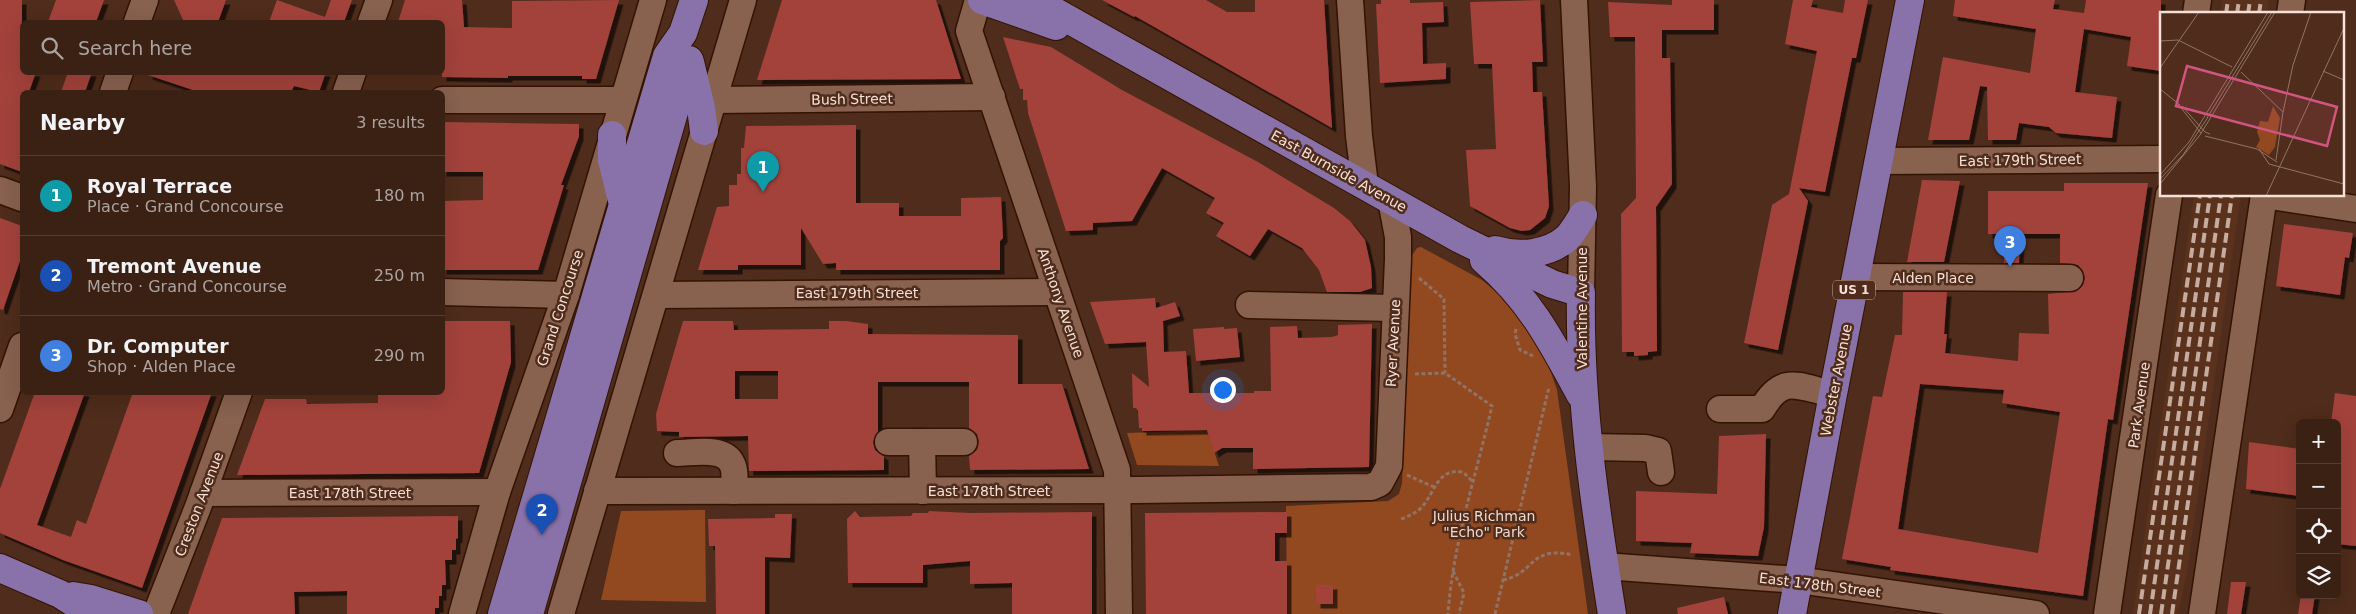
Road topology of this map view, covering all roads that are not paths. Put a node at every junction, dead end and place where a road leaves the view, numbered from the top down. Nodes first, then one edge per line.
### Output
1 (146, 0) edge
2 (379, 0) edge
3 (653, 0) edge
4 (694, 0) edge
5 (743, 0) edge
6 (980, 0) edge
7 (1034, 0) edge
8 (1062, 0) edge
9 (1350, 0) edge
10 (1574, 0) edge
11 (1910, 0) edge
12 (139, 20) edge
13 (372, 20) edge
14 (683, 33) junction
15 (1101, 38) junction
16 (689, 60) junction
17 (119, 75) edge
18 (352, 75) edge
19 (113, 90) edge
20 (347, 90) edge
21 (992, 97) junction
22 (445, 100) edge
23 (622, 100) junction
24 (712, 100) junction
25 (704, 131) junction
26 (612, 135) junction
27 (2160, 159) edge
28 (1878, 162) junction
29 (1364, 185) junction
30 (0, 190) edge
31 (2169, 196) edge
32 (2264, 196) edge
33 (2271, 196) edge
34 (20, 197) edge
35 (1391, 200) junction
36 (622, 204) junction
37 (2356, 209) edge
38 (1583, 216) junction
39 (1460, 239) junction
40 (1856, 277) junction
41 (2070, 278) dead end
42 (445, 292) edge
43 (1058, 292) junction
44 (1581, 292) junction
45 (566, 295) junction
46 (657, 295) junction
47 (1250, 305) dead end
48 (1395, 308) junction
49 (20, 352) edge
50 (1833, 394) junction
51 (238, 395) edge
52 (1583, 399) junction
53 (0, 409) edge
54 (1720, 409) dead end
55 (888, 442) dead end
56 (922, 442) junction
57 (964, 442) dead end
58 (1588, 447) junction
59 (677, 453) dead end
60 (1661, 472) dead end
61 (1380, 483) joint
62 (1118, 490) junction
63 (597, 491) junction
64 (734, 491) junction
65 (923, 491) junction
66 (497, 492) junction
67 (203, 493) junction
68 (1604, 566) junction
69 (12, 573) edge
70 (512, 579) junction
71 (1798, 580) junction
72 (60, 604) edge
73 (92, 614) edge
74 (139, 614) edge
75 (156, 614) edge
76 (462, 614) edge
77 (492, 614) edge
78 (502, 614) edge
79 (529, 614) edge
80 (561, 614) edge
81 (1119, 614) edge
82 (1612, 614) edge
83 (1792, 614) edge
84 (2036, 614) edge
85 (2107, 614) edge
86 (2202, 614) edge

1 - 12 street
2 - 13 street
3 - 23 street, Grand Concourse
4 - 14 main road
5 - 24 street
6 - 15 main road, East Burnside Avenue
6 - 21 street, Anthony Avenue
7 - 15 main road, East Burnside Avenue
8 - 15 main road, East Burnside Avenue
9 - 29 street
10 - 38 street, Valentine Avenue
11 - 28 main road, Webster Avenue / US 1
14 - 16 main road
14 - 36 main road
15 - 29 main road, East Burnside Avenue
16 - 25 main road
16 - 79 main road
17 - 19 street
18 - 20 street
21 - 24 street, Bush Street
21 - 43 street, Anthony Avenue
22 - 23 street
23 - 26 street, Grand Concourse
24 - 25 street
25 - 46 street
26 - 36 main road
26 - 45 street, Grand Concourse
27 - 28 street, East 179th Street
28 - 40 main road, Webster Avenue / US 1
29 - 35 main road, East Burnside Avenue
30 - 34 street
31 - 85 street, Park Avenue
32 - 86 street
33 - 37 street
35 - 39 main road, East Burnside Avenue
35 - 48 street, Ryer Avenue
36 - 70 main road
38 - 39 main road
38 - 44 street, Valentine Avenue
39 - 44 main road, East Burnside Avenue
39 - 52 main road
40 - 41 street, Alden Place
40 - 50 main road, Webster Avenue / US 1
42 - 45 street
43 - 46 street, East 179th Street
43 - 62 street, Anthony Avenue
44 - 52 main road, Valentine Avenue
45 - 66 street, Grand Concourse
46 - 63 street
47 - 48 street
48 - 61 street, Ryer Avenue
49 - 53 street
50 - 54 street
50 - 71 main road, Webster Avenue / US 1
51 - 67 street, Creston Avenue
52 - 58 main road, Valentine Avenue
55 - 56 street
56 - 57 street
56 - 65 street
58 - 60 street
58 - 68 main road, Valentine Avenue
59 - 64 street
61 - 62 street, East 178th Street
62 - 65 street, East 178th Street
62 - 81 street, Anthony Avenue
63 - 64 street, East 178th Street
63 - 80 street
64 - 65 street, East 178th Street
66 - 67 street, East 178th Street
66 - 76 street, Grand Concourse
67 - 75 street, Creston Avenue
68 - 71 street, East 178th Street
68 - 82 main road, Valentine Avenue
69 - 72 main road
70 - 77 main road
70 - 78 main road
71 - 83 main road, Webster Avenue / US 1
71 - 84 street, East 178th Street
72 - 73 main road
72 - 74 main road

